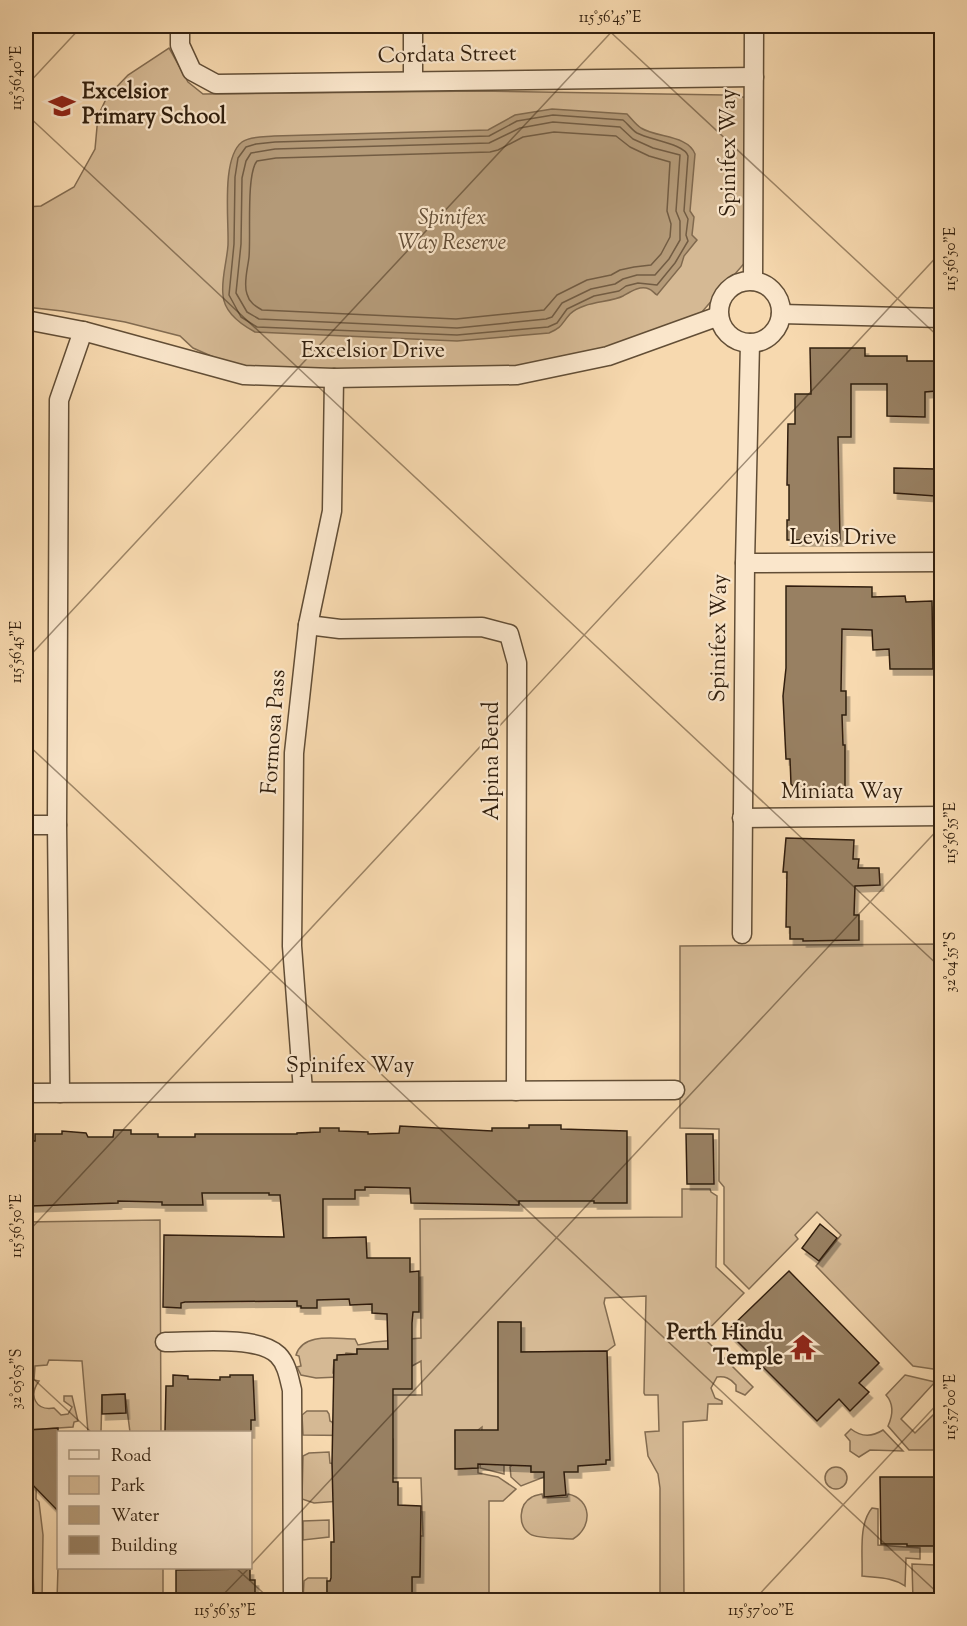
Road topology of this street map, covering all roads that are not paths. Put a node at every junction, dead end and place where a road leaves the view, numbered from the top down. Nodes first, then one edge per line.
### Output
1 (180, 26) edge
2 (414, 26) edge
3 (754, 26) edge
4 (754, 77) junction
5 (413, 80) junction
6 (753, 281) junction
7 (781, 314) junction
8 (719, 316) junction
9 (942, 318) edge
10 (26, 320) edge
11 (83, 331) junction
12 (750, 343) junction
13 (333, 378) junction
14 (942, 562) edge
15 (745, 563) junction
16 (308, 626) junction
17 (942, 816) edge
18 (742, 818) junction
19 (26, 825) edge
20 (57, 825) junction
21 (742, 934) dead end
22 (675, 1089) dead end
23 (303, 1091) junction
24 (516, 1091) junction
25 (26, 1093) edge
26 (60, 1093) junction
27 (165, 1342) dead end
28 (293, 1600) edge

1 - 5 street, Cordata Street
2 - 5 street
3 - 4 street, Spinifex Way
4 - 5 street, Cordata Street
4 - 6 street, Spinifex Way
6 - 7 street
6 - 8 street
7 - 9 street
7 - 12 street
8 - 12 street
8 - 13 street, Excelsior Drive
10 - 11 street, Excelsior Drive
11 - 13 street, Excelsior Drive
11 - 20 street
12 - 15 street, Spinifex Way
13 - 16 street, Formosa Pass
14 - 15 street, Levis Drive
15 - 18 street, Spinifex Way
16 - 23 street, Formosa Pass
16 - 24 street, Alpina Bend
17 - 18 street, Miniata Way
18 - 21 street, Spinifex Way
19 - 20 street
20 - 26 street
22 - 24 street, Spinifex Way
23 - 24 street, Spinifex Way
23 - 26 street, Spinifex Way
25 - 26 street, Spinifex Way
27 - 28 street

